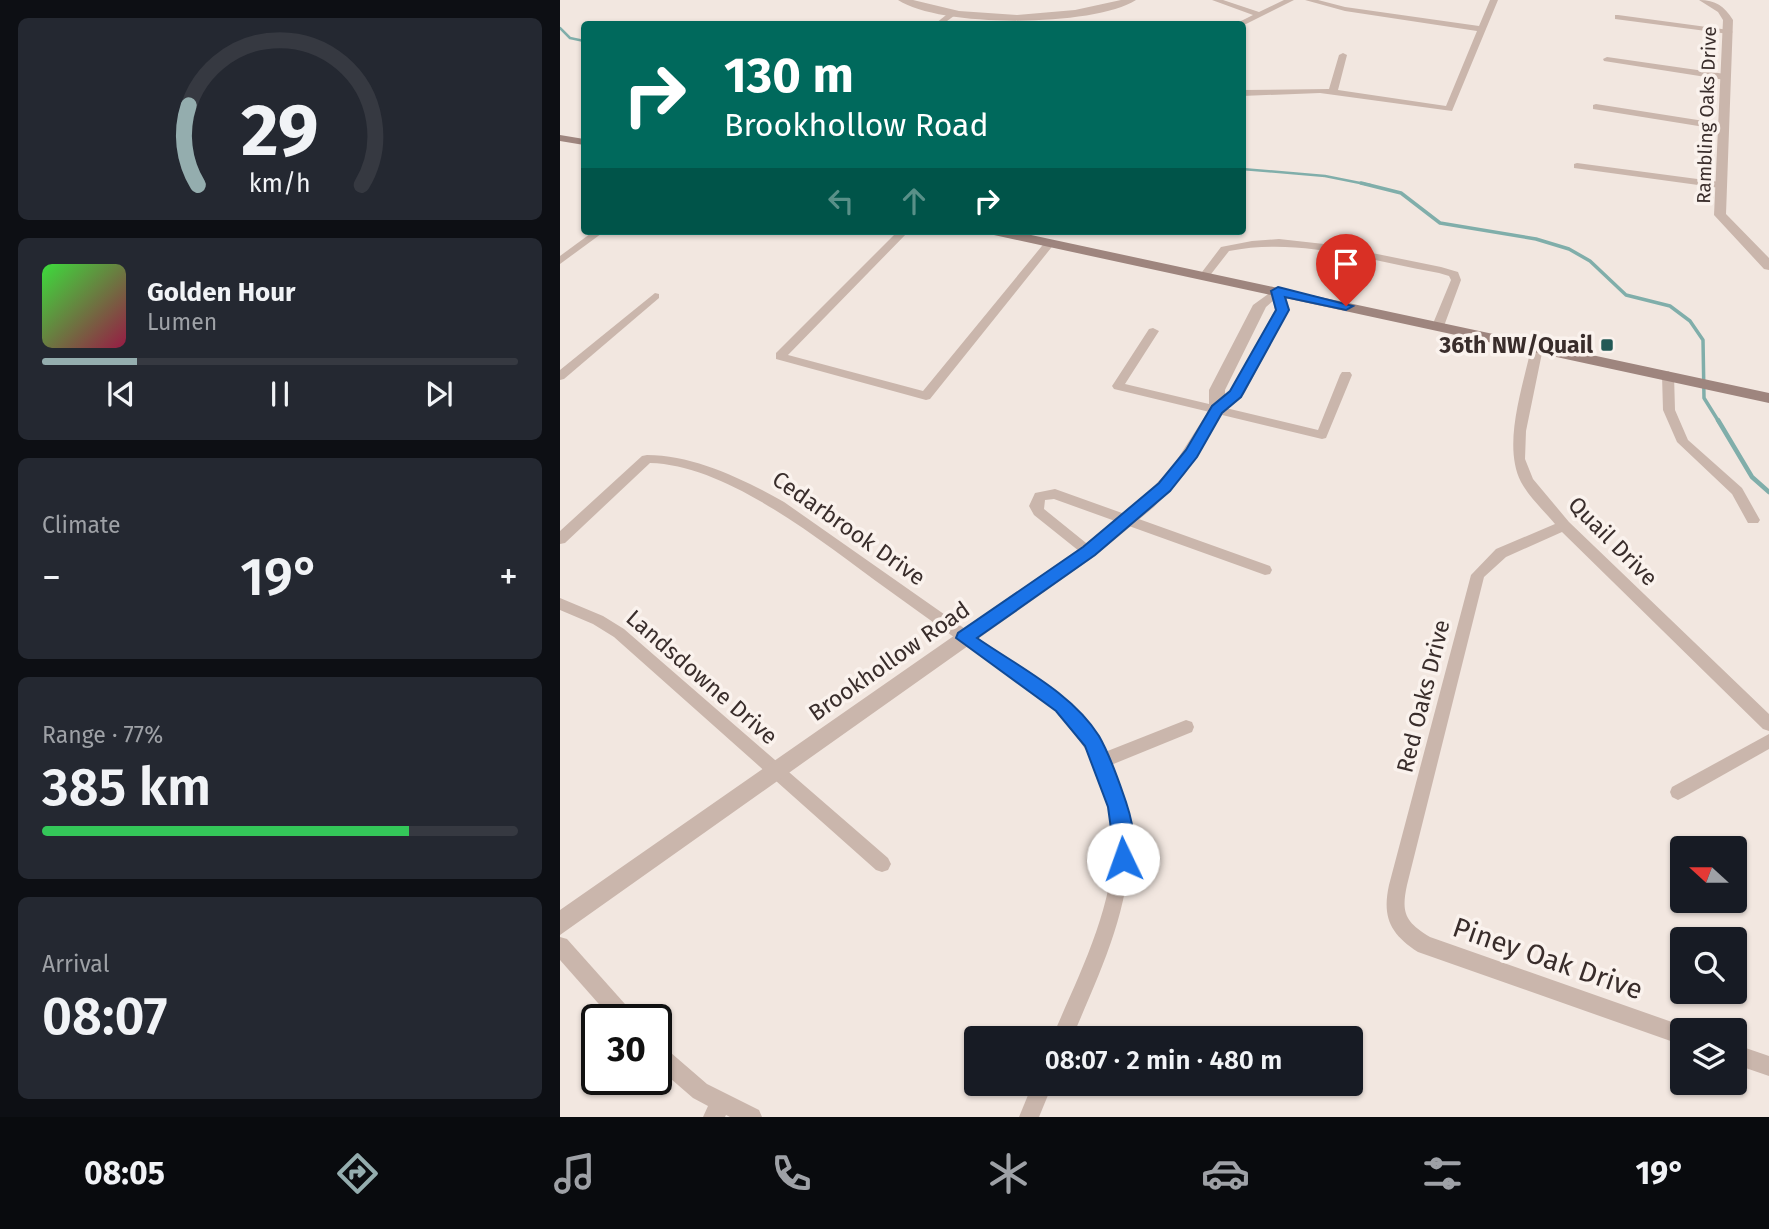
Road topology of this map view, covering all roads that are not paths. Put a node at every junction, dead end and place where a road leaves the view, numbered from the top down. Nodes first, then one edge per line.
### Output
1 (903, 0) edge
2 (1131, 0) edge
3 (1216, 0) edge
4 (1290, 0) edge
5 (1309, 0) edge
6 (1494, 0) edge
7 (1704, 0) edge
8 (954, 13) junction
9 (1260, 15) junction
10 (1618, 17) dead end
11 (943, 21) edge
12 (1246, 22) edge
13 (1482, 29) junction
14 (1729, 32) junction
15 (1343, 55) dead end
16 (1607, 59) dead end
17 (1725, 76) junction
18 (1333, 91) junction
19 (1246, 93) edge
20 (1596, 107) dead end
21 (1723, 127) junction
22 (560, 138) edge
23 (581, 142) edge
24 (1577, 166) dead end
25 (1720, 185) junction
26 (595, 235) edge
27 (900, 235) edge
28 (1013, 235) edge
29 (1050, 243) junction
30 (560, 261) edge
31 (1769, 266) edge
32 (1205, 276) junction
33 (1278, 291) junction
34 (655, 296) dead end
35 (1438, 326) junction
36 (1153, 331) dead end
37 (1537, 348) junction
38 (1346, 375) dead end
39 (1668, 375) junction
40 (560, 376) edge
41 (1769, 398) edge
42 (1217, 410) junction
43 (1753, 520) dead end
44 (1126, 522) junction
45 (1564, 526) junction
46 (560, 539) edge
47 (1089, 551) junction
48 (1265, 570) dead end
49 (560, 604) edge
50 (964, 638) junction
51 (1769, 724) edge
52 (1186, 727) dead end
53 (1769, 741) edge
54 (1102, 761) junction
55 (774, 771) junction
56 (1678, 792) dead end
57 (882, 864) dead end
58 (560, 924) edge
59 (1401, 926) joint
60 (560, 946) edge
61 (612, 1004) edge
62 (1067, 1026) edge
63 (1670, 1031) edge
64 (1747, 1058) edge
65 (1769, 1066) edge
66 (672, 1067) edge
67 (1038, 1096) edge
68 (717, 1110) edge
69 (752, 1117) edge
70 (1029, 1117) edge

1 - 8 street
2 - 8 street
3 - 9 street
4 - 9 street
5 - 13 street
6 - 13 street
7 - 14 street, Rambling Oaks Drive
8 - 11 street
9 - 12 street
10 - 14 street
13 - 18 street
14 - 17 street, Rambling Oaks Drive
15 - 18 street
16 - 17 street
17 - 21 street, Rambling Oaks Drive
18 - 19 street
20 - 21 street
21 - 25 street, Rambling Oaks Drive
22 - 23 main road
24 - 25 street
25 - 31 street, Rambling Oaks Drive
26 - 30 street
27 - 29 street
28 - 29 main road
29 - 32 main road
32 - 33 main road
32 - 35 street
33 - 35 main road
33 - 42 street, Brookhollow Road
33 - 42 street, Brookhollow Road
34 - 40 street
35 - 37 main road
36 - 42 street
37 - 39 main road
37 - 45 street, Quail Drive
38 - 42 street
39 - 41 main road
39 - 43 street
42 - 44 street, Brookhollow Road
44 - 47 street, Brookhollow Road
44 - 47 street
44 - 48 street
45 - 51 street, Quail Drive
45 - 59 street, Red Oaks Drive
46 - 50 street, Cedarbrook Drive
47 - 50 street, Brookhollow Road
49 - 55 street, Landsdowne Drive
50 - 54 street, Cedarbrook Drive
50 - 55 street, Brookhollow Road
52 - 54 street
53 - 56 street
54 - 62 street, Cedarbrook Drive
55 - 57 street, Landsdowne Drive
55 - 58 street, Brookhollow Road
59 - 63 street, Piney Oak Drive
60 - 61 street
64 - 65 street
66 - 68 street
67 - 70 street
68 - 69 street

